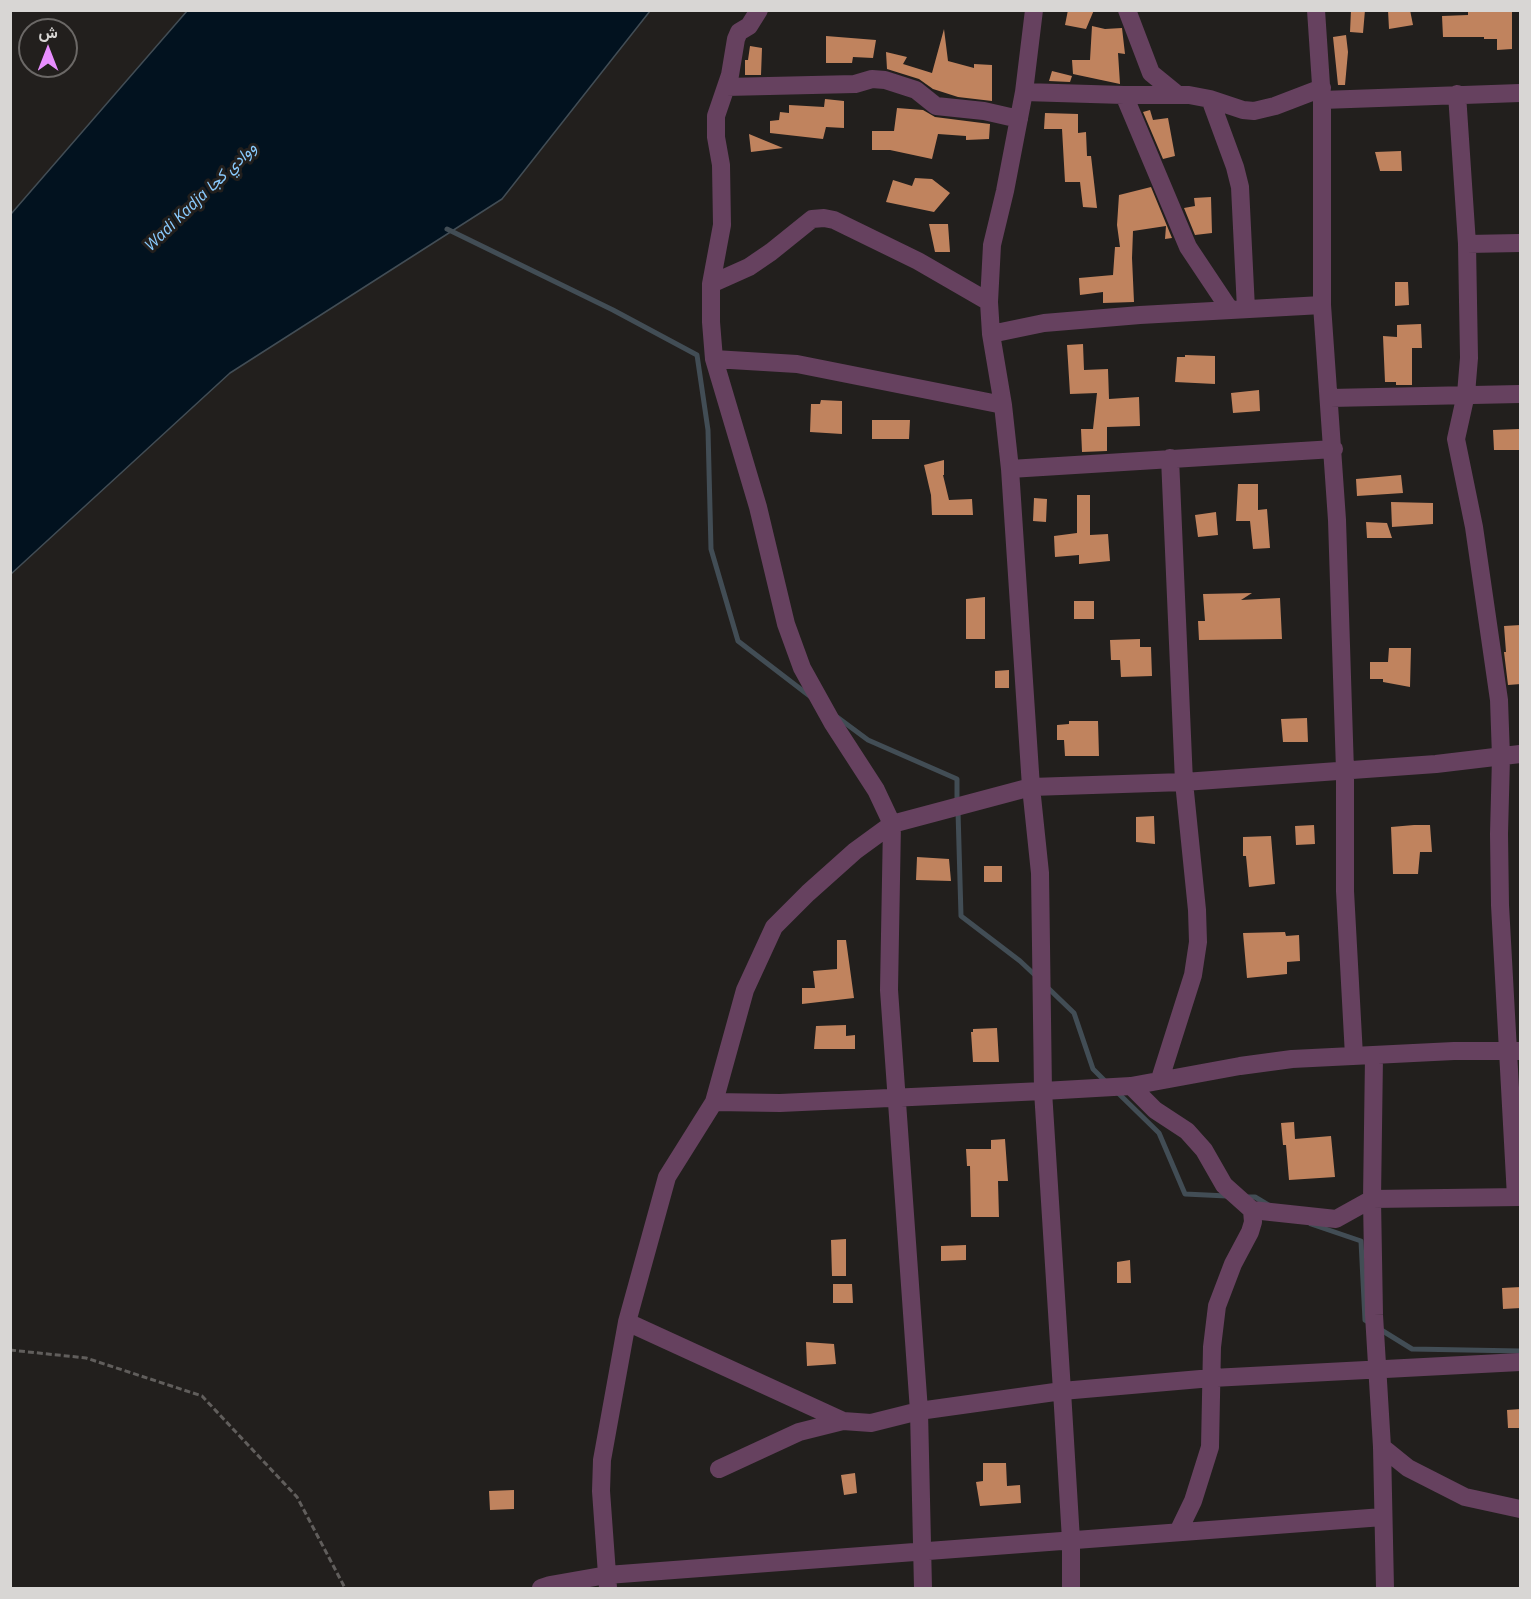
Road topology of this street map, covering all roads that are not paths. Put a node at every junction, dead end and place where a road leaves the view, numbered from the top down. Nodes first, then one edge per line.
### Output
1 (759, 10) edge
2 (1034, 10) edge
3 (1127, 10) edge
4 (1317, 10) edge
5 (726, 87) junction
6 (1024, 92) junction
7 (1521, 93) edge
8 (1322, 94) junction
9 (1457, 94) junction
10 (1178, 95) junction
11 (1124, 96) junction
12 (1210, 99) junction
13 (1019, 119) junction
14 (1521, 243) edge
15 (1467, 244) junction
16 (711, 284) junction
17 (989, 302) junction
18 (1322, 305) junction
19 (1238, 309) junction
20 (991, 334) junction
21 (714, 359) junction
22 (1466, 394) junction
23 (1521, 394) edge
24 (1330, 398) junction
25 (1003, 405) junction
26 (1334, 449) junction
27 (1170, 458) junction
28 (1010, 469) junction
29 (1521, 754) edge
30 (1501, 757) junction
31 (1345, 771) junction
32 (1184, 782) junction
33 (1031, 787) junction
34 (892, 824) junction
35 (1514, 1051) edge
36 (1354, 1056) junction
37 (1374, 1056) junction
38 (1160, 1079) junction
39 (1131, 1086) junction
40 (1043, 1092) junction
41 (898, 1096) junction
42 (714, 1102) junction
43 (1518, 1197) edge
44 (1372, 1199) junction
45 (1252, 1210) junction
46 (627, 1322) junction
47 (1521, 1362) edge
48 (1377, 1370) junction
49 (1212, 1378) junction
50 (1062, 1391) junction
51 (918, 1411) junction
52 (843, 1421) junction
53 (1382, 1447) junction
54 (718, 1469) dead end
55 (1521, 1509) edge
56 (1383, 1516) junction
57 (1178, 1532) junction
58 (1071, 1540) junction
59 (921, 1552) junction
60 (608, 1582) edge
61 (541, 1588) edge
62 (923, 1588) edge
63 (1071, 1588) edge
64 (1385, 1588) edge

1 - 5 street
2 - 6 street
3 - 10 street
4 - 8 street
5 - 13 street
5 - 16 street
6 - 11 street
6 - 13 street
7 - 9 street
8 - 9 street
8 - 12 street
8 - 18 street
9 - 15 street
10 - 11 street
10 - 12 street
11 - 19 street
12 - 19 street
13 - 17 street
14 - 15 street
15 - 22 street
16 - 17 street
16 - 21 street
17 - 20 street
18 - 19 street
18 - 24 street
19 - 20 street
20 - 25 street
21 - 25 street
21 - 34 street
22 - 23 street
22 - 24 street
22 - 30 street
24 - 26 street
25 - 28 street
26 - 27 street
26 - 31 street
27 - 28 street
27 - 32 street
28 - 33 street
29 - 30 street
30 - 31 street
30 - 35 street
31 - 32 street
31 - 36 street
32 - 33 street
32 - 38 street
33 - 34 street
33 - 40 street
34 - 41 street
34 - 42 street
35 - 37 street
35 - 43 street
36 - 37 street
36 - 38 street
37 - 44 street
38 - 39 street
39 - 40 street
39 - 45 street
40 - 41 street
40 - 50 street
41 - 42 street
41 - 51 street
42 - 46 street
43 - 44 street
44 - 45 street
44 - 48 street
45 - 49 street
46 - 52 street
46 - 60 street
47 - 48 street
48 - 49 street
48 - 53 street
49 - 50 street
49 - 57 street
50 - 51 street
50 - 58 street
51 - 52 street
51 - 59 street
52 - 54 street
53 - 55 street
53 - 56 street
56 - 57 street
56 - 64 street
57 - 58 street
58 - 59 street
58 - 63 street
59 - 60 street
59 - 62 street
60 - 61 street

